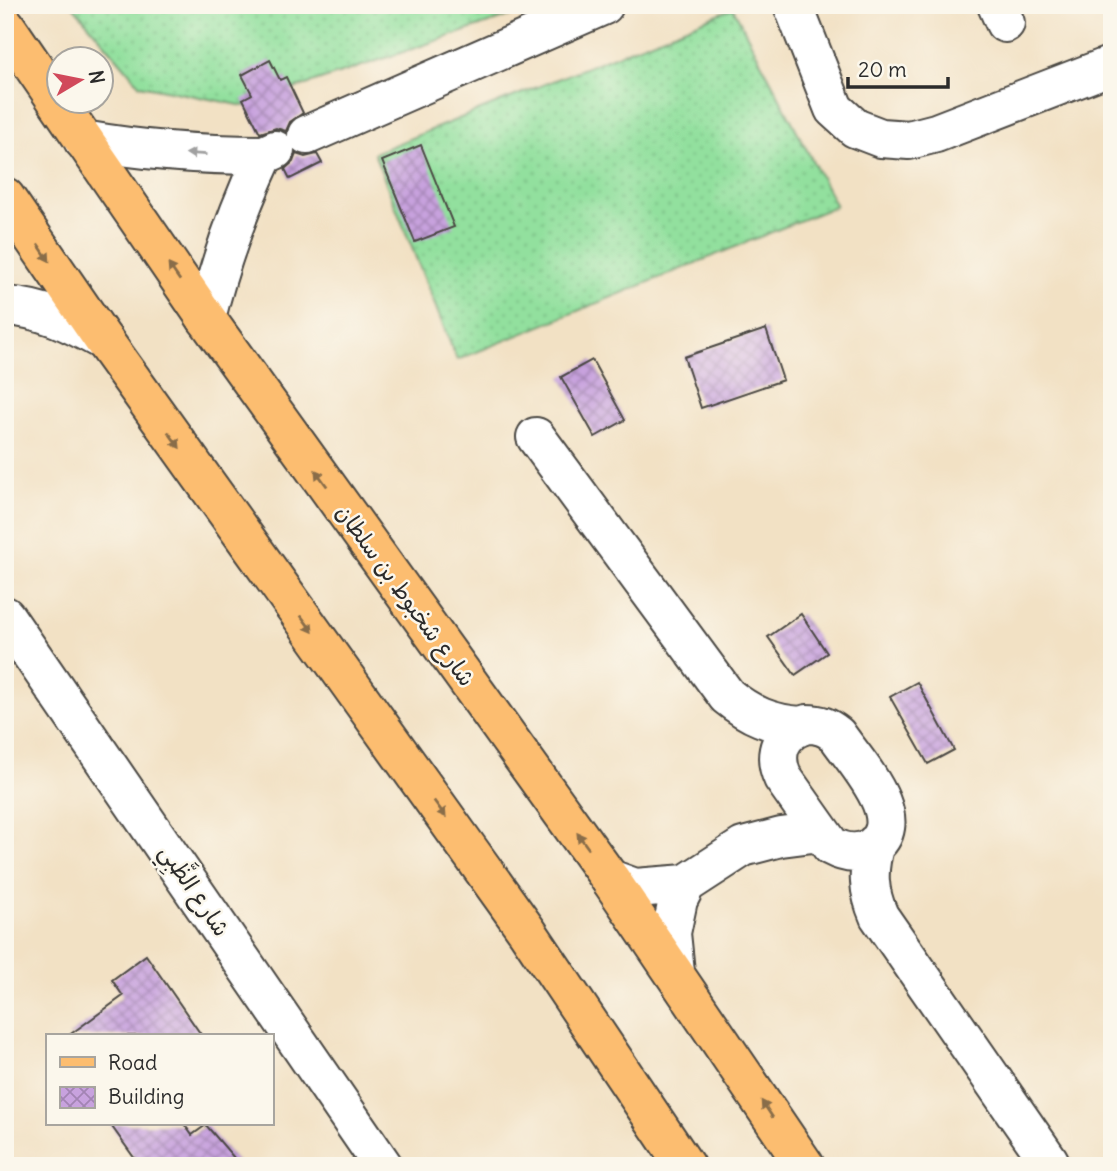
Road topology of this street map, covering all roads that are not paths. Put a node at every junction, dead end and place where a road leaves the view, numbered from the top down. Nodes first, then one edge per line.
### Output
1 (604, 5) edge
2 (793, 5) edge
3 (5, 25) edge
4 (1112, 65) edge
5 (83, 140) junction
6 (282, 147) junction
7 (5, 197) edge
8 (5, 306) edge
9 (206, 318) junction
10 (104, 341) junction
11 (536, 437) dead end
12 (5, 616) edge
13 (715, 680) junction
14 (801, 726) junction
15 (780, 767) junction
16 (825, 839) junction
17 (875, 844) junction
18 (743, 847) junction
19 (610, 879) junction
20 (686, 884) junction
21 (890, 932) junction
22 (675, 972) junction
23 (1049, 1161) dead end
24 (383, 1166) edge
25 (685, 1166) edge
26 (805, 1166) edge

1 - 6 street
2 - 4 street
3 - 5 main road, شارع شخبوط بن سلطان
6 -> 5 street
9 -> 5 main road, شارع شخبوط بن سلطان
6 - 9 street
7 -> 10 main road
8 - 10 street
19 -> 9 main road, شارع شخبوط بن سلطان
10 -> 25 main road
11 - 13 street
12 - 24 street, شارع الظَّبِي
13 - 14 street
13 - 15 street
14 - 15 street
14 - 17 street
15 - 16 street
15 - 18 street
16 - 17 street
16 - 18 street
16 - 21 street
17 - 21 street
18 - 20 street
19 - 20 street
19 - 22 main road, شارع شخبوط بن سلطان
20 - 22 street
21 - 23 street
26 -> 22 main road, شارع شخبوط بن سلطان

